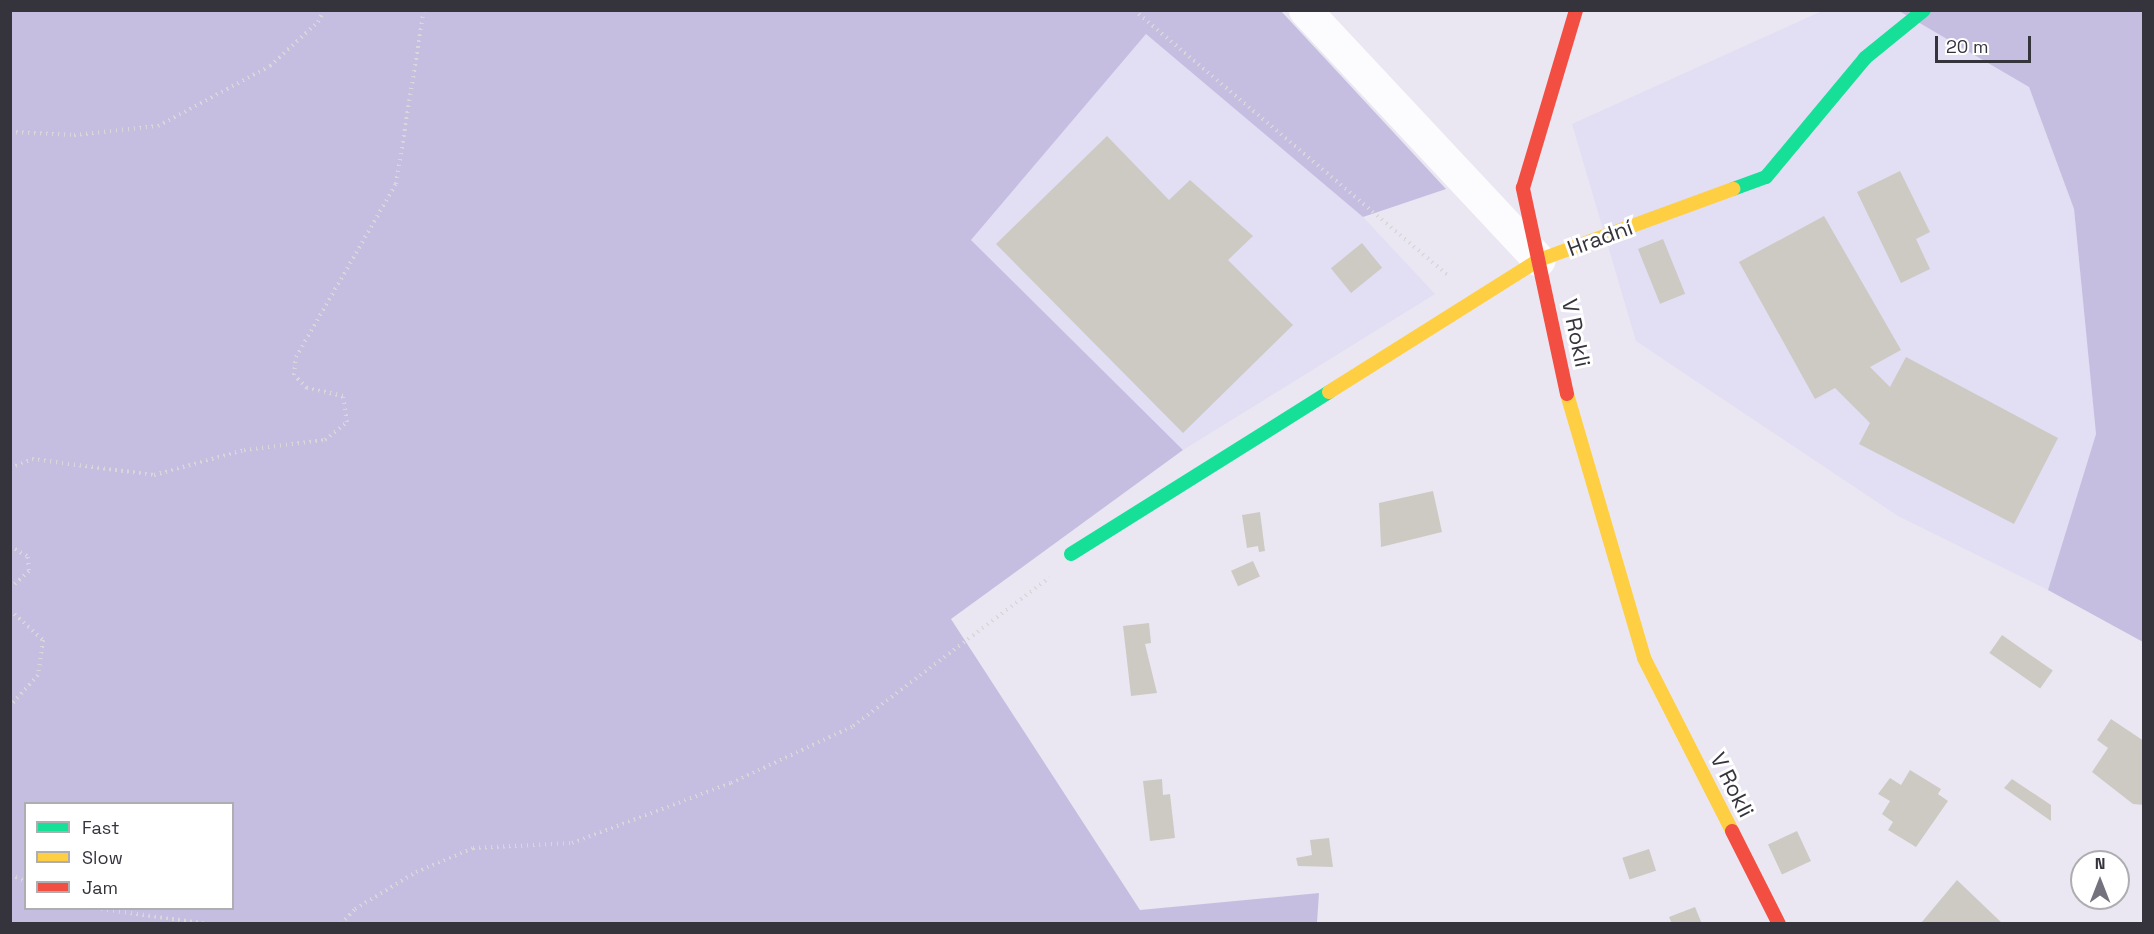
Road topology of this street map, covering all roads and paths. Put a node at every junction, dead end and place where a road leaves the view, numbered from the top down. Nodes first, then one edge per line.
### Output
1 (324, 10) edge
2 (424, 10) edge
3 (1134, 10) edge
4 (1305, 10) edge
5 (1576, 10) edge
6 (1924, 10) edge
7 (10, 132) edge
8 (1539, 260) junction
9 (1476, 300) junction
10 (10, 468) edge
11 (10, 546) edge
12 (1071, 554) joint
13 (10, 588) edge
14 (10, 610) edge
15 (10, 706) edge
16 (103, 910) edge
17 (208, 924) edge
18 (340, 924) edge
19 (1779, 924) edge

1 - 7 path
2 - 10 path
3 - 9 path
4 - 8 street, Hradní
5 - 8 street, V Rokli
6 - 8 street, Hradní
8 - 9 street
8 - 19 street, V Rokli
9 - 12 street
11 - 13 path
12 - 18 path
14 - 15 path
16 - 17 path

